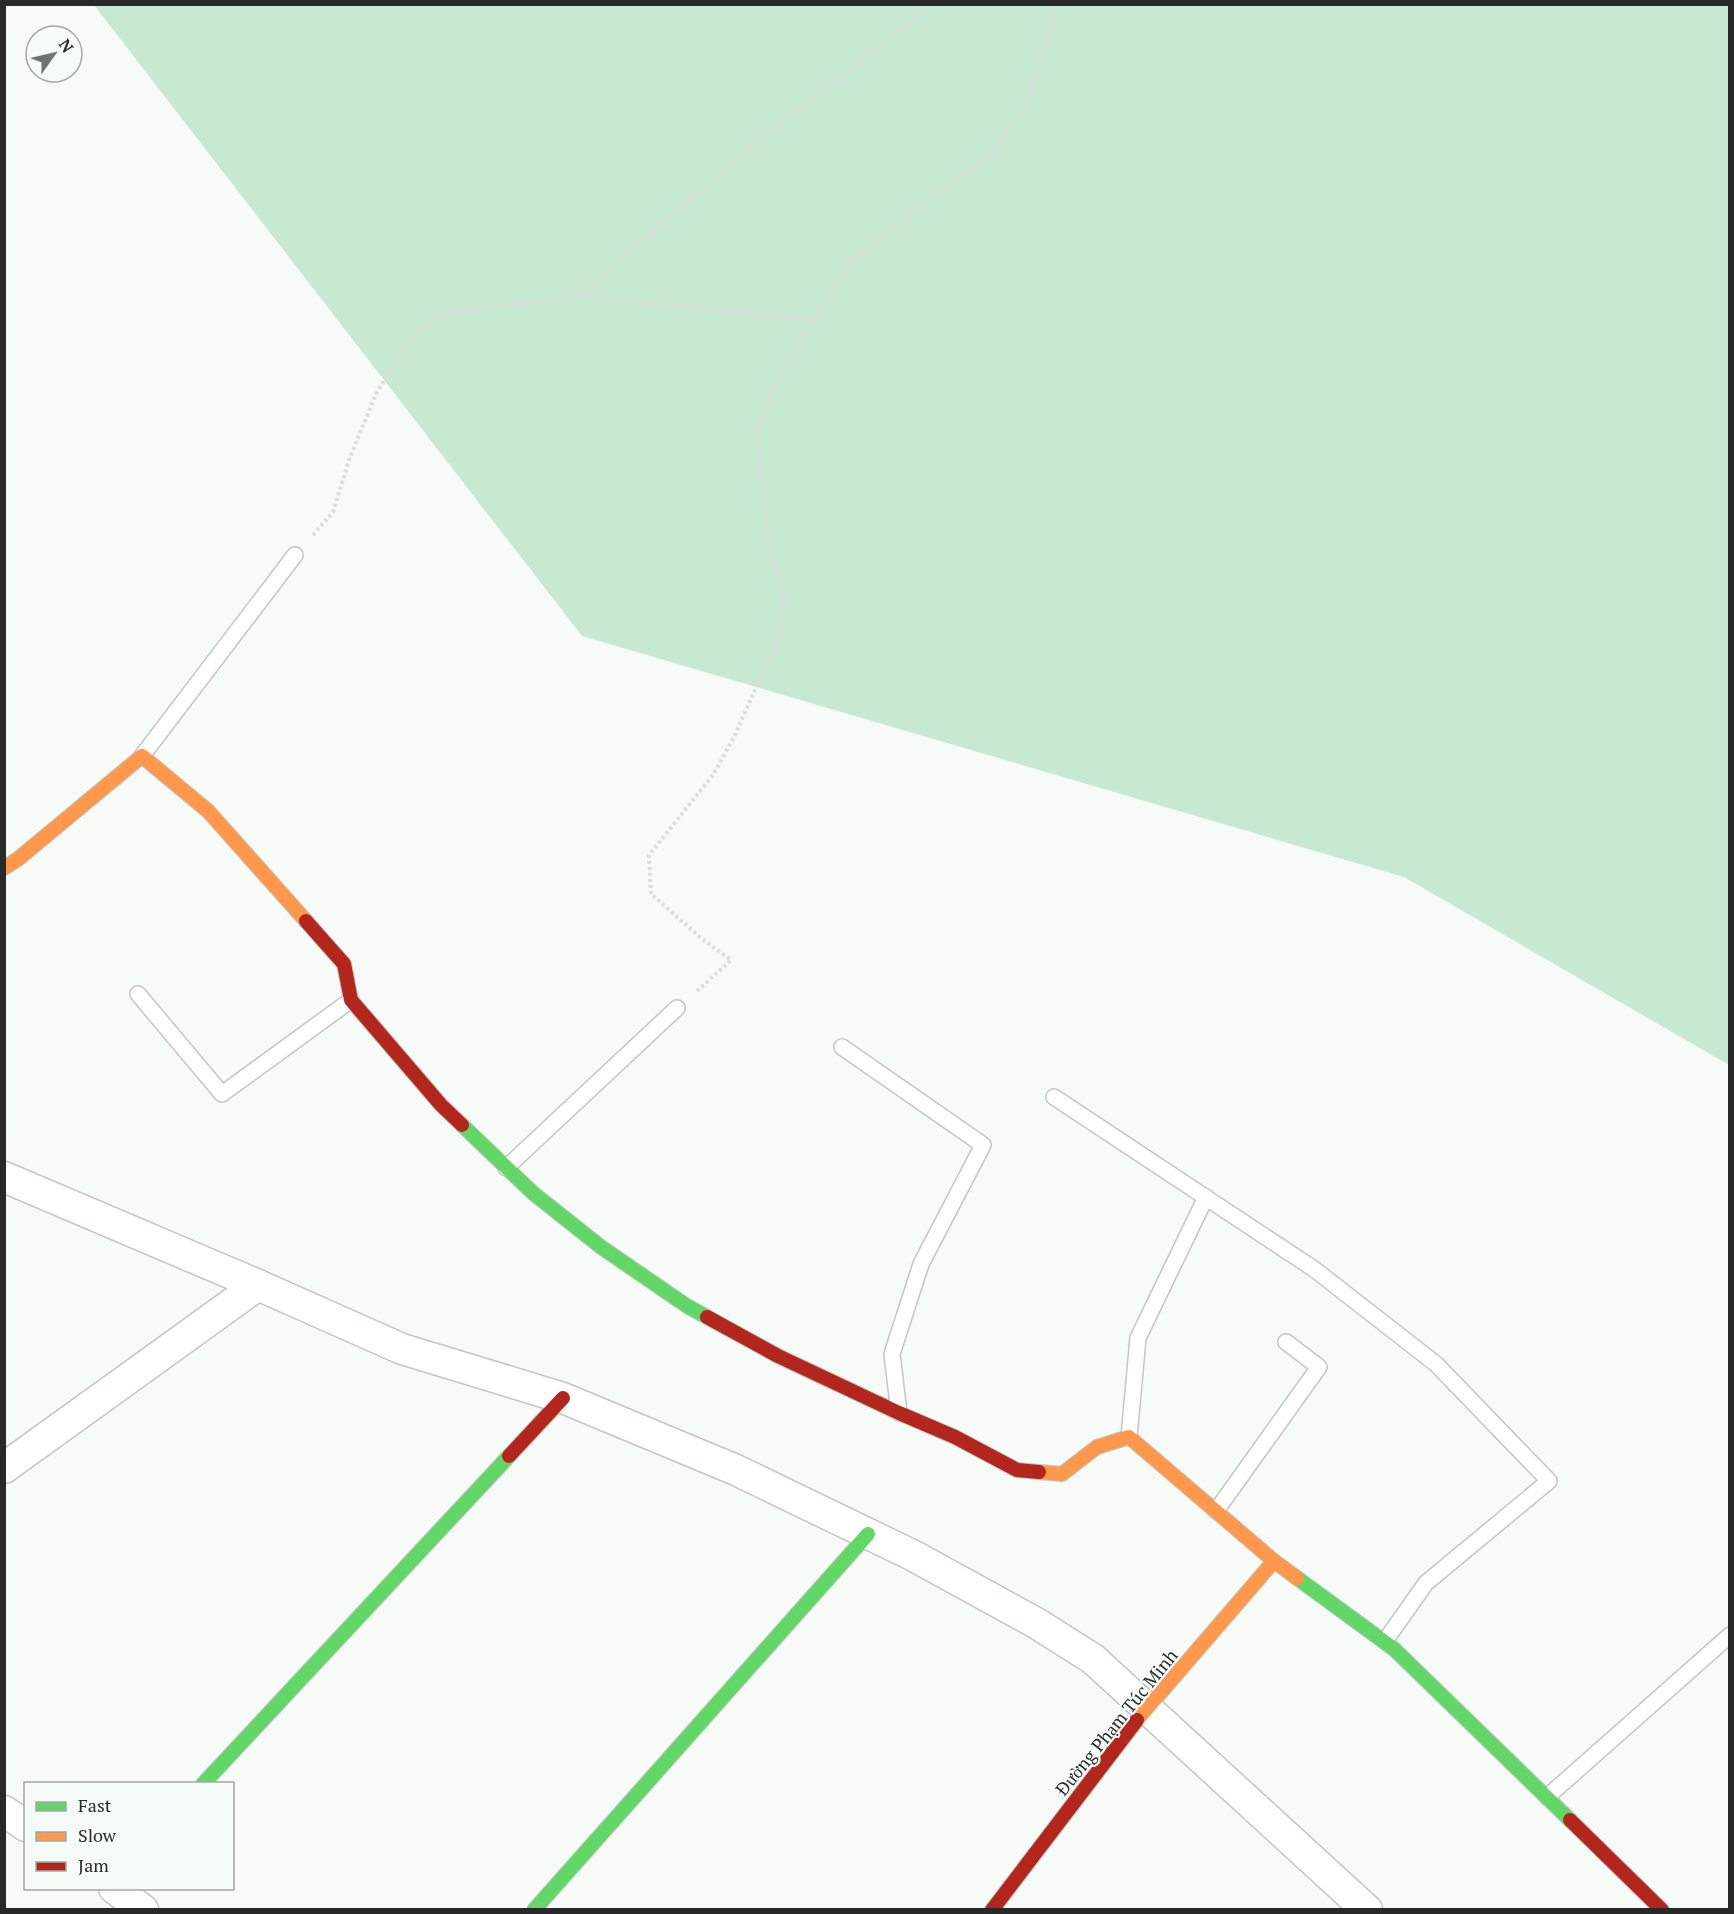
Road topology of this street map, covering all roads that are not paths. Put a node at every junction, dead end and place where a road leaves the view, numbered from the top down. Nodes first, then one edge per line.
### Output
1 (295, 555) road end
2 (142, 756) junction
3 (4, 868) edge
4 (138, 994) dead end
5 (351, 1000) junction
6 (677, 1008) road end
7 (842, 1047) dead end
8 (1054, 1097) dead end
9 (506, 1168) junction
10 (4, 1177) edge
11 (1206, 1197) junction
12 (258, 1285) junction
13 (1286, 1341) dead end
14 (563, 1398) junction
15 (899, 1413) junction
16 (1129, 1437) junction
17 (4, 1468) edge
18 (1216, 1512) junction
19 (868, 1534) junction
20 (1274, 1561) junction
21 (1730, 1635) edge
22 (1384, 1641) junction
23 (1148, 1708) junction
24 (204, 1782) edge
25 (1547, 1797) junction
26 (4, 1811) edge
27 (24, 1825) edge
28 (117, 1890) edge
29 (143, 1910) edge
30 (534, 1910) edge
31 (992, 1910) edge
32 (1367, 1910) edge
33 (1662, 1910) edge

1 - 2 lane
2 - 3 street
2 - 5 street
4 - 5 lane
5 - 9 street
6 - 9 lane
7 - 15 lane
8 - 11 lane
9 - 15 street
10 - 12 street
11 - 16 lane
11 - 22 lane
12 - 14 street
12 - 17 street
13 - 18 lane
14 - 19 street
14 - 24 street
15 - 16 street
16 - 18 street
18 - 20 street
19 - 23 street
19 - 30 street
20 - 22 street
20 - 23 street, Đường Phạm Túc Minh
21 - 25 lane
22 - 25 street
23 - 31 street, Đường Phạm Túc Minh
23 - 32 street
25 - 33 street
26 - 27 street
28 - 29 street

